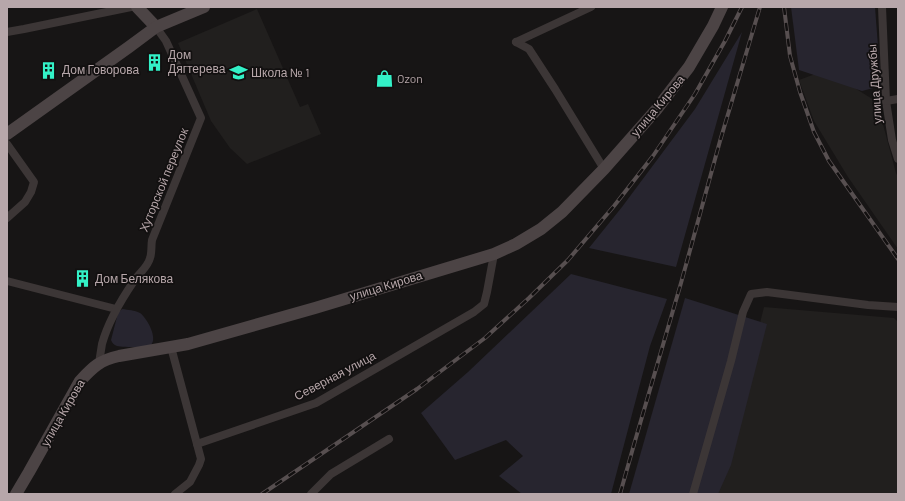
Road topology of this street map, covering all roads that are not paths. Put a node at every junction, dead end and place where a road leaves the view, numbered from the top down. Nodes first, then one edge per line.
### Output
1 (131, 7) edge
2 (137, 7) edge
3 (204, 7) edge
4 (591, 7) edge
5 (722, 7) edge
6 (882, 7) edge
7 (156, 27) junction
8 (7, 32) edge
9 (898, 99) edge
10 (886, 101) junction
11 (7, 134) edge
12 (7, 144) edge
13 (898, 158) edge
14 (604, 169) junction
15 (7, 218) edge
16 (494, 254) junction
17 (7, 281) edge
18 (898, 307) edge
19 (116, 310) junction
20 (171, 347) junction
21 (99, 363) junction
22 (389, 439) dead end
23 (197, 444) junction
24 (16, 494) edge
25 (175, 494) edge
26 (312, 494) edge
27 (692, 494) edge

1 - 8 street
2 - 7 main road
3 - 7 main road
4 - 14 street
5 - 14 main road, улица Кирова
6 - 10 street, улица Дружбы
7 - 11 main road
7 - 19 street, Хуторской переулок
9 - 10 street
10 - 13 street, улица Дружбы
12 - 15 street
14 - 16 main road, улица Кирова
16 - 20 main road, улица Кирова
16 - 23 street, Северная улица
17 - 19 street
18 - 27 street
19 - 21 street, Хуторской переулок
20 - 21 main road, улица Кирова
20 - 23 street
21 - 24 main road, улица Кирова
22 - 26 street
23 - 25 street

